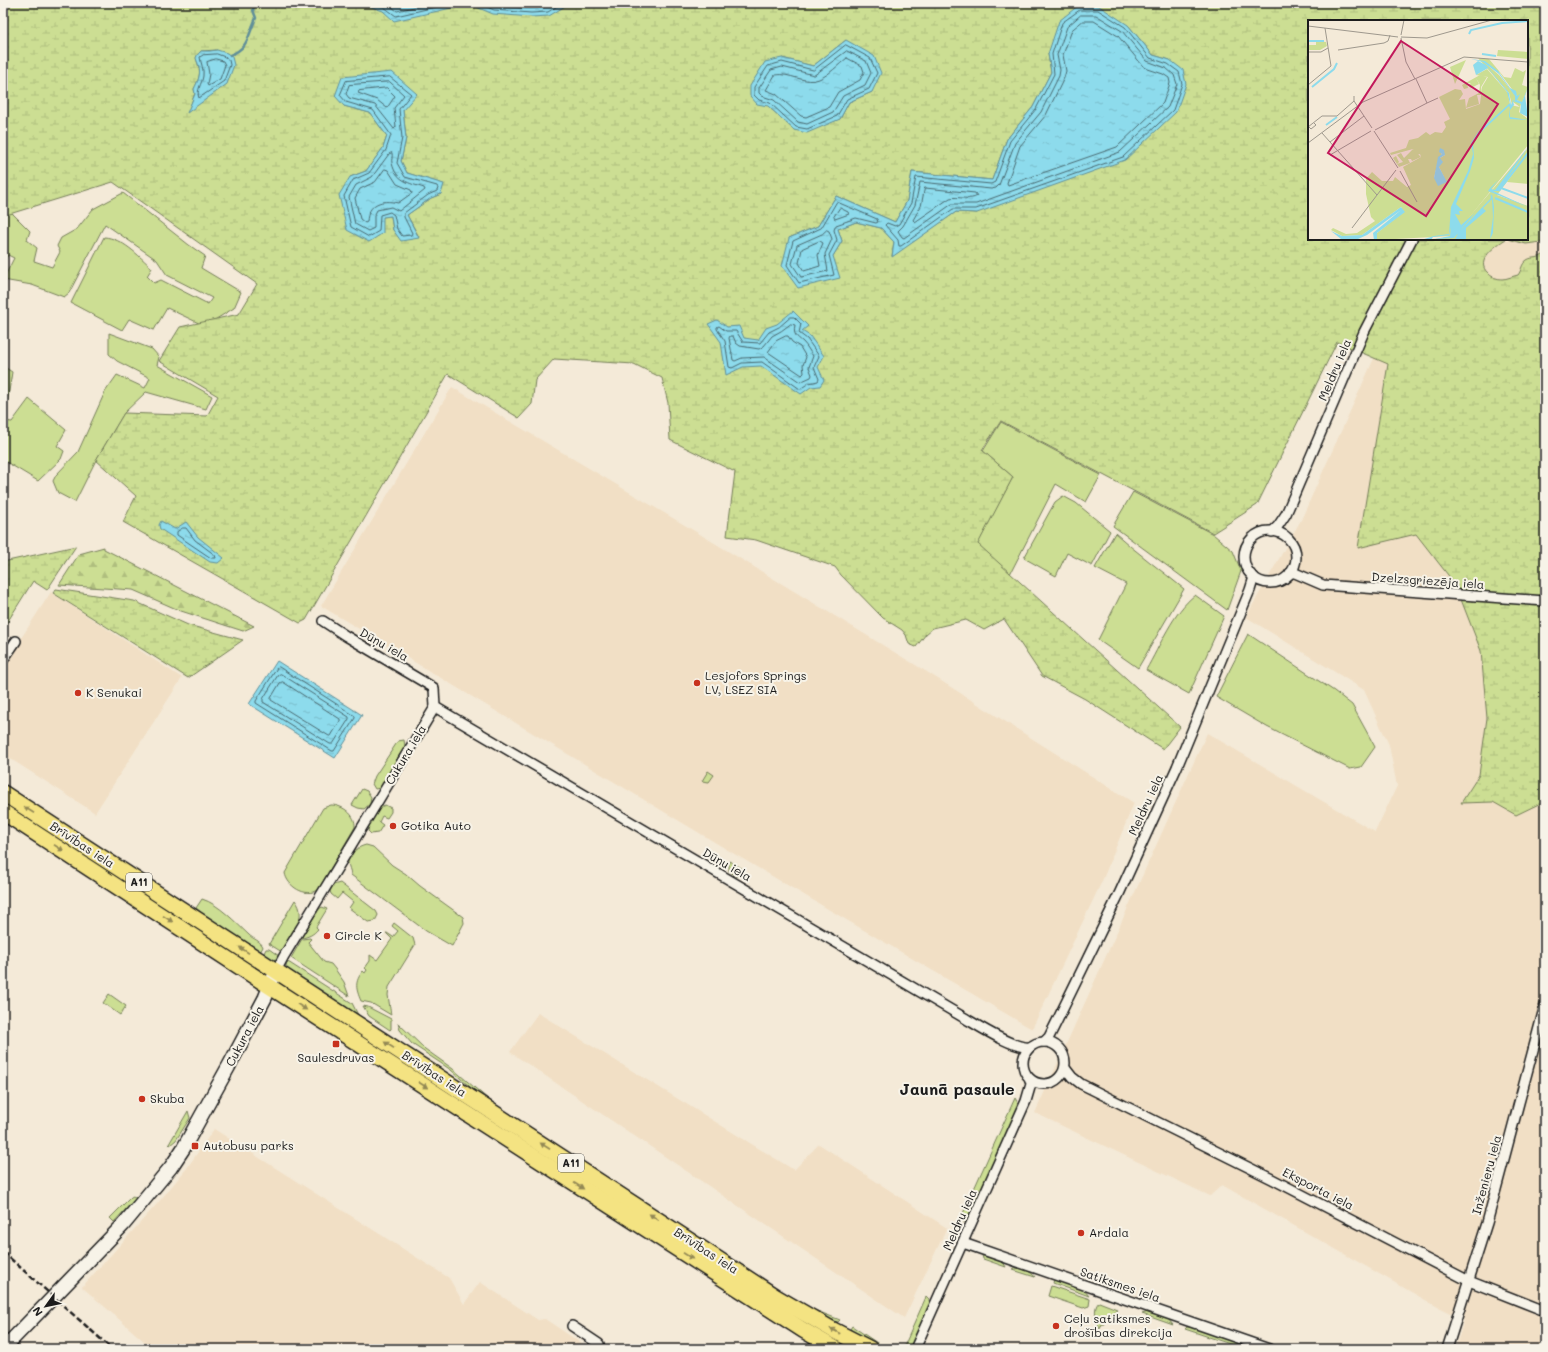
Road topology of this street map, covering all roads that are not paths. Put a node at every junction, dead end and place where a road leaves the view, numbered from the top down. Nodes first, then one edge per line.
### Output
1 (1411, 240) edge
2 (1286, 514) junction
3 (1272, 532) junction
4 (1283, 535) junction
5 (1295, 564) junction
6 (1290, 573) junction
7 (1254, 577) junction
8 (1311, 579) junction
9 (1263, 582) junction
10 (1248, 595) junction
11 (1545, 601) edge
12 (322, 621) dead end
13 (16, 640) dead end
14 (3, 660) edge
15 (434, 706) junction
16 (3, 793) edge
17 (3, 812) edge
18 (276, 971) junction
19 (269, 986) junction
20 (1545, 1005) edge
21 (1058, 1021) junction
22 (1009, 1042) junction
23 (1044, 1042) junction
24 (1057, 1046) junction
25 (1030, 1047) junction
26 (1023, 1060) junction
27 (1065, 1068) junction
28 (1030, 1080) junction
29 (1056, 1081) junction
30 (1081, 1084) junction
31 (1043, 1085) junction
32 (1026, 1101) junction
33 (963, 1243) junction
34 (1469, 1281) junction
35 (1545, 1312) edge
36 (572, 1326) dead end
37 (3, 1349) edge
38 (600, 1349) edge
39 (836, 1349) edge
40 (870, 1349) edge
41 (915, 1349) edge
42 (1269, 1349) edge
43 (1447, 1349) edge

1 - 2 street, Meldru iela
2 - 3 street
2 - 4 street
3 - 4 street
3 - 7 street
4 - 5 street
5 - 6 street
5 - 8 street, Dzelzsgriezēja iela
6 - 8 street, Dzelzsgriezēja iela
6 - 9 street
7 - 9 street
7 - 10 street
8 - 11 street, Dzelzsgriezēja iela
9 - 10 street
10 - 21 street, Meldru iela
12 - 15 street, Dūņu iela
13 - 14 street
15 - 18 street, Cukura iela
15 - 22 street, Dūņu iela
18 -> 16 highway, Brīvības iela / A11
17 -> 19 highway, Brīvības iela / A11
18 - 19 main road, Cukura iela
40 -> 18 highway, Brīvības iela / A11
19 - 37 main road, Cukura iela
19 -> 39 highway, Brīvības iela / A11
20 - 34 street, Inženieru iela
21 - 23 street, Meldru iela
21 - 24 street, Meldru iela
22 - 25 street, Dūņu iela
22 - 26 street, Dūņu iela
23 - 24 street
23 - 25 street
24 - 27 street, Meldru iela
25 - 26 street
26 - 28 street
27 - 29 street
27 - 30 street, Eksporta iela
28 - 31 street
28 - 32 street, Meldru iela
29 - 30 street, Eksporta iela
29 - 31 street, Meldru iela
30 - 34 street, Eksporta iela
31 - 32 street, Meldru iela
32 - 33 street, Meldru iela
33 - 41 street, Meldru iela
33 - 42 street, Satiksmes iela
34 - 35 street, Eksporta iela
34 - 43 street, Inženieru iela
36 - 38 street

